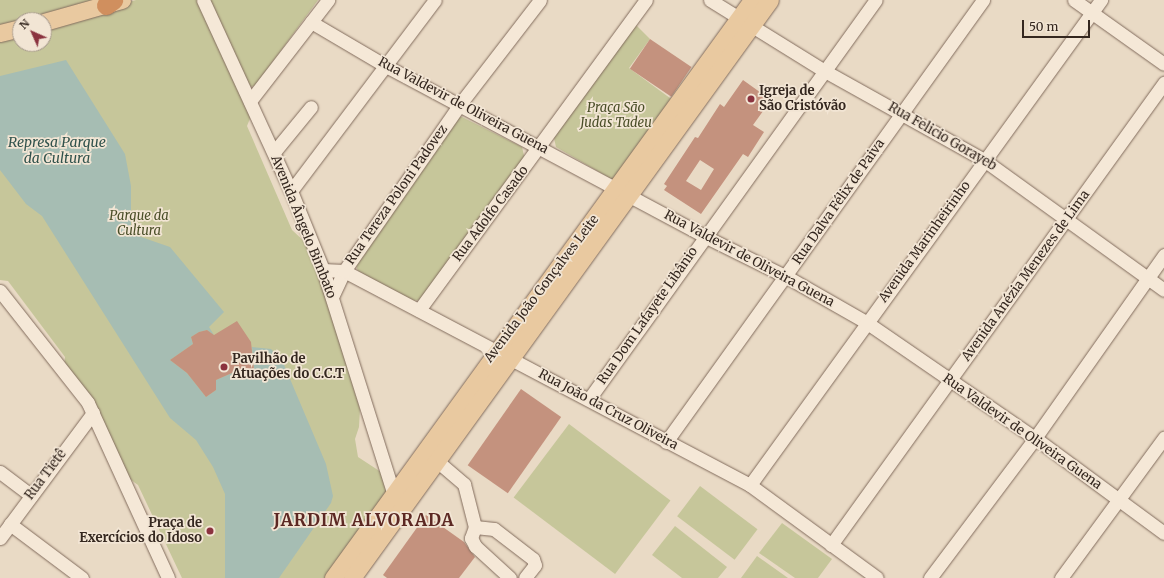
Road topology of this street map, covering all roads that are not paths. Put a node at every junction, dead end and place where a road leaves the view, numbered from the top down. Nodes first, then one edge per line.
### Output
1 (203, 0) edge
2 (328, 0) edge
3 (435, 0) edge
4 (540, 0) edge
5 (646, 0) edge
6 (710, 0) edge
7 (752, 0) edge
8 (770, 0) edge
9 (876, 0) edge
10 (983, 0) edge
11 (1074, 0) edge
12 (1101, 0) edge
13 (114, 2) edge
14 (1093, 12) junction
15 (52, 20) edge
16 (746, 21) junction
17 (311, 22) junction
18 (12, 30) edge
19 (0, 33) edge
20 (1164, 64) edge
21 (386, 66) junction
22 (823, 70) junction
23 (1164, 83) edge
24 (250, 101) junction
25 (460, 104) junction
26 (311, 107) dead end
27 (900, 112) junction
28 (541, 147) junction
29 (274, 152) junction
30 (984, 160) junction
31 (291, 191) junction
32 (623, 191) junction
33 (1067, 219) junction
34 (704, 236) junction
35 (1164, 255) edge
36 (324, 270) junction
37 (344, 271) junction
38 (786, 277) junction
39 (1147, 278) junction
40 (1164, 290) edge
41 (0, 291) edge
42 (332, 297) junction
43 (419, 310) junction
44 (866, 322) junction
45 (503, 354) junction
46 (950, 381) junction
47 (589, 399) junction
48 (93, 413) junction
49 (1035, 438) junction
50 (1164, 438) edge
51 (666, 442) junction
52 (431, 456) junction
53 (388, 469) junction
54 (0, 472) edge
55 (408, 475) junction
56 (750, 485) junction
57 (32, 495) junction
58 (394, 495) junction
59 (1118, 500) junction
60 (10, 524) junction
61 (475, 527) junction
62 (1164, 533) edge
63 (0, 538) edge
64 (831, 545) junction
65 (163, 575) edge
66 (82, 578) edge
67 (334, 578) edge
68 (352, 578) edge
69 (510, 578) edge
70 (524, 578) edge
71 (877, 578) edge
72 (930, 578) edge
73 (1061, 578) edge

1 - 24 street, Avenida Ângelo Bimbato
2 - 17 street
3 - 21 street
4 - 25 street, Rua Tereza Poloni Padovez
5 - 28 street, Rua Adolfo Casado
6 - 16 street, Rua Felicio Gorayeb
7 - 16 main road, Avenida João Gonçalves Leite
8 - 16 main road, Avenida João Gonçalves Leite
9 - 22 street, Rua Dom Lafayete Libânio
10 - 27 street, Rua Dalva Félix de Paiva
11 - 14 street
12 - 14 street, Avenida Marinheirinho
13 - 15 main road
14 - 20 street
14 - 30 street, Avenida Marinheirinho
16 - 22 street, Rua Felicio Gorayeb
16 - 32 main road, Avenida João Gonçalves Leite
17 - 21 street, Rua Valdevir de Oliveira Guena
17 - 24 street
18 - 19 main road
21 - 25 street, Rua Valdevir de Oliveira Guena
21 - 31 street
22 - 27 street, Rua Felicio Gorayeb
22 - 34 street, Rua Dom Lafayete Libânio
23 - 33 street, Avenida Anézia Menezes de Lima
24 - 29 street, Avenida Ângelo Bimbato
25 - 28 street, Rua Valdevir de Oliveira Guena
25 - 37 street, Rua Tereza Poloni Padovez
26 - 29 street
27 - 30 street, Rua Felicio Gorayeb
27 - 38 street, Rua Dalva Félix de Paiva
28 - 32 street, Rua Valdevir de Oliveira Guena
28 - 43 street, Rua Adolfo Casado
29 - 31 street, Avenida Ângelo Bimbato
30 - 33 street, Rua Felicio Gorayeb
30 - 44 street, Avenida Marinheirinho
31 - 36 street, Avenida Ângelo Bimbato
32 - 34 street, Rua Valdevir de Oliveira Guena
32 - 45 main road, Avenida João Gonçalves Leite
33 - 39 street, Rua Felicio Gorayeb
33 - 46 street, Avenida Anézia Menezes de Lima
34 - 38 street, Rua Valdevir de Oliveira Guena
34 - 47 street, Rua Dom Lafayete Libânio
35 - 39 street
36 - 37 street, Rua João da Cruz Oliveira
36 - 42 street, Avenida Ângelo Bimbato
37 - 42 street, Rua Tereza Poloni Padovez
37 - 43 street, Rua João da Cruz Oliveira
38 - 44 street, Rua Valdevir de Oliveira Guena
38 - 51 street, Rua Dalva Félix de Paiva
39 - 40 street, Rua Felicio Gorayeb
39 - 49 street
41 - 48 street
42 - 53 street, Avenida Ângelo Bimbato
43 - 45 street, Rua João da Cruz Oliveira
44 - 46 street, Rua Valdevir de Oliveira Guena
44 - 56 street, Avenida Marinheirinho
45 - 47 street, Rua João da Cruz Oliveira
45 - 52 main road, Avenida João Gonçalves Leite
46 - 49 street, Rua Valdevir de Oliveira Guena
46 - 64 street, Avenida Anézia Menezes de Lima
47 - 51 street, Rua João da Cruz Oliveira
48 - 57 street, Rua Tietê
48 - 65 street
49 - 59 street, Rua Valdevir de Oliveira Guena
49 - 72 street
50 - 59 street
51 - 56 street, Rua João da Cruz Oliveira
52 - 55 main road, Avenida João Gonçalves Leite
52 - 61 street
52 - 68 main road, Avenida João Gonçalves Leite
53 - 55 street
53 - 58 street, Avenida Ângelo Bimbato
54 - 57 street
55 - 58 main road, Avenida João Gonçalves Leite
56 - 64 street, Rua João da Cruz Oliveira
57 - 60 street, Rua Tietê
58 - 67 main road, Avenida João Gonçalves Leite
59 - 62 street, Rua Valdevir de Oliveira Guena
59 - 73 street
60 - 63 street, Rua Tietê
60 - 66 street
61 - 69 street
61 - 70 street
64 - 71 street, Rua João da Cruz Oliveira

